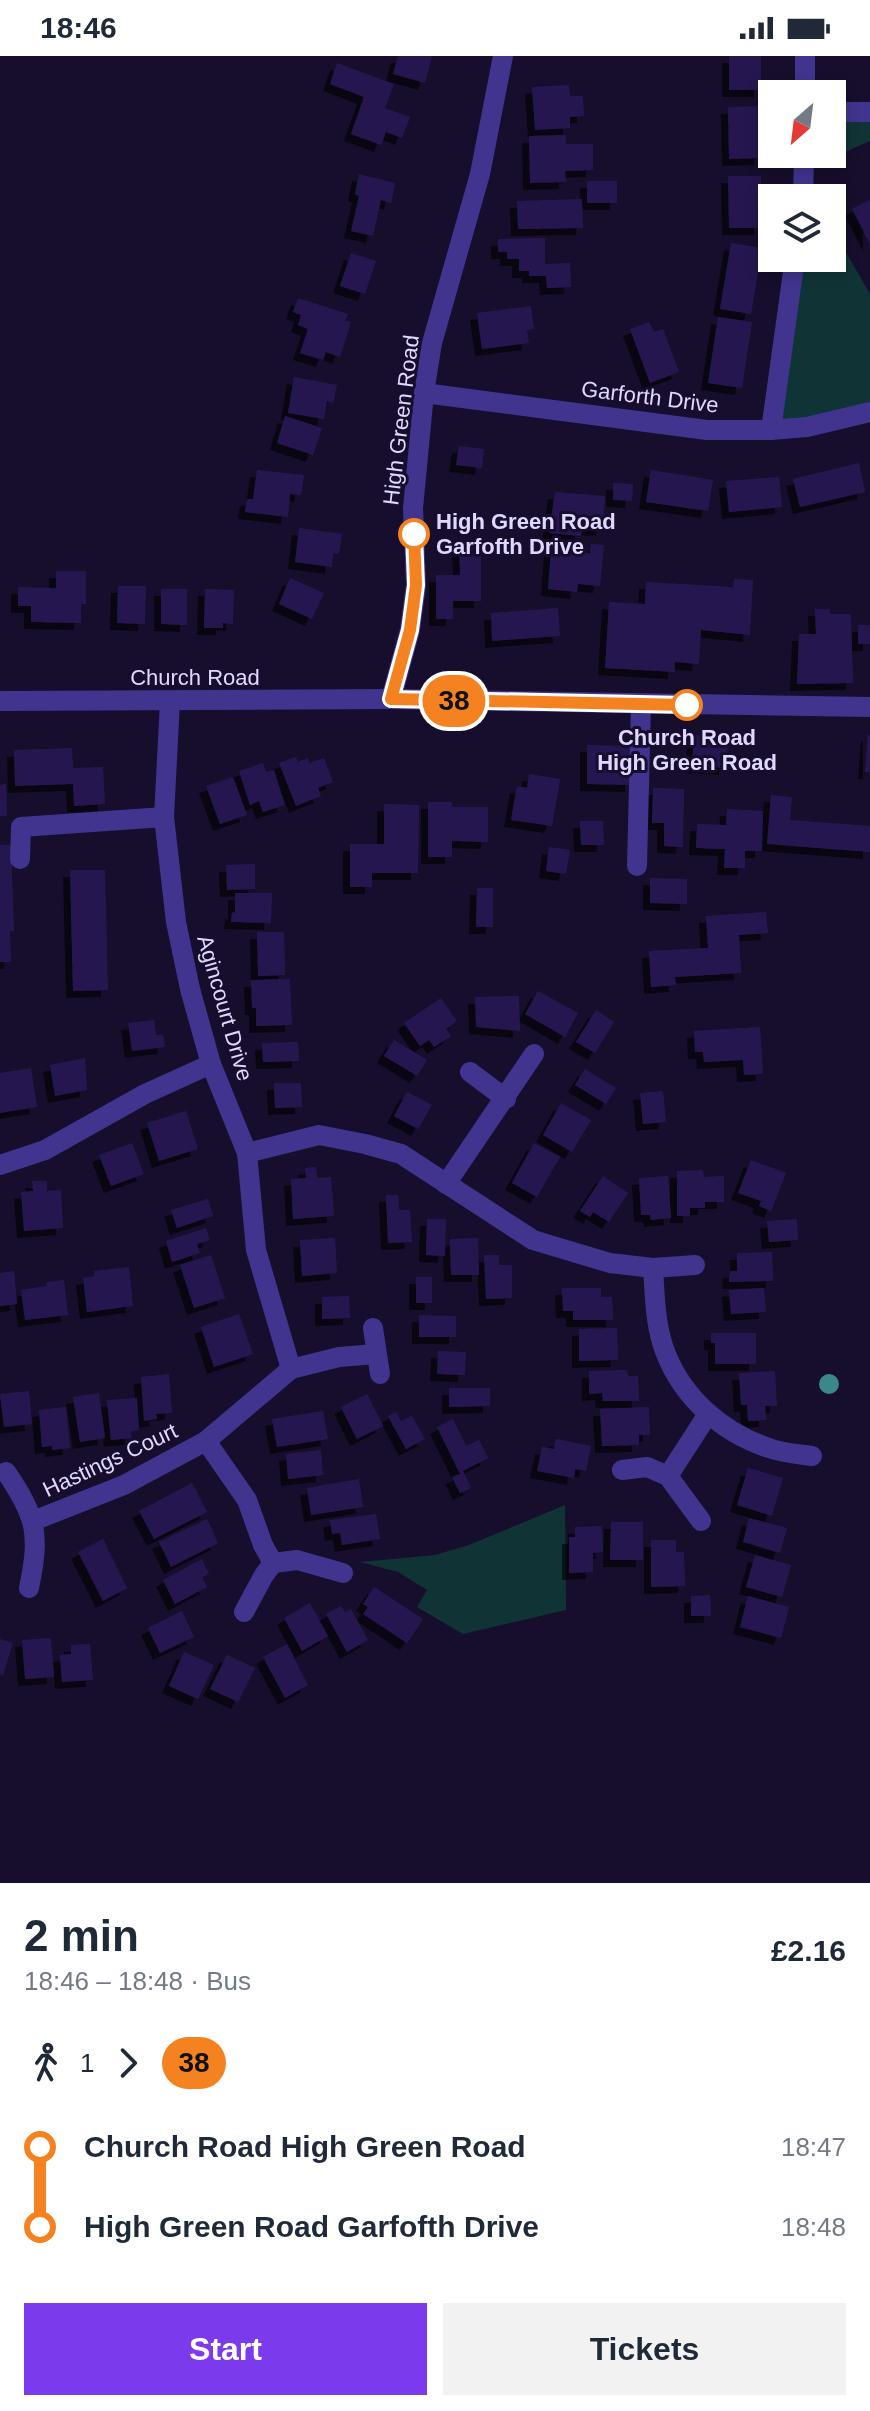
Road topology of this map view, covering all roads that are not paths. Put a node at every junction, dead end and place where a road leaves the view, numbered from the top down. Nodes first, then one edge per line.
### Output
1 (503, 56) edge
2 (805, 56) edge
3 (805, 80) edge
4 (846, 112) edge
5 (870, 112) edge
6 (793, 272) edge
7 (424, 393) junction
8 (870, 412) edge
9 (771, 430) junction
10 (391, 699) junction
11 (0, 701) edge
12 (170, 701) junction
13 (641, 704) junction
14 (870, 707) edge
15 (164, 817) junction
16 (20, 859) dead end
17 (637, 866) dead end
18 (534, 1054) dead end
19 (211, 1064) junction
20 (470, 1072) dead end
21 (506, 1099) junction
22 (247, 1153) junction
23 (0, 1165) edge
24 (446, 1184) junction
25 (695, 1265) dead end
26 (653, 1268) junction
27 (373, 1328) dead end
28 (291, 1369) junction
29 (708, 1414) junction
30 (206, 1441) junction
31 (812, 1456) dead end
32 (622, 1470) dead end
33 (6, 1472) dead end
34 (668, 1476) junction
35 (33, 1521) junction
36 (701, 1521) dead end
37 (273, 1563) junction
38 (343, 1573) dead end
39 (29, 1588) dead end
40 (244, 1612) dead end

1 - 7 street, High Green Road
2 - 3 street
4 - 5 street
6 - 9 street
7 - 9 street, Garforth Drive
7 - 10 street, High Green Road
8 - 9 street, Garforth Drive
10 - 12 street, Church Road
10 - 13 street, Church Road
11 - 12 street, Church Road
12 - 15 street, Agincourt Drive
13 - 14 street, Church Road
13 - 17 street
15 - 16 street
15 - 19 street, Agincourt Drive
18 - 21 street
19 - 22 street, Agincourt Drive
19 - 23 street
20 - 21 street
21 - 24 street
22 - 24 street
22 - 28 street, Agincourt Drive
24 - 26 street
25 - 26 street
26 - 29 street
27 - 28 street, Hastings Court
28 - 30 street, Hastings Court
29 - 31 street
29 - 34 street
30 - 35 street, Hastings Court
30 - 37 street, Hastings Court
32 - 34 street
33 - 35 street, Hastings Court
34 - 36 street
35 - 39 street, Hastings Court
37 - 38 street
37 - 40 street

